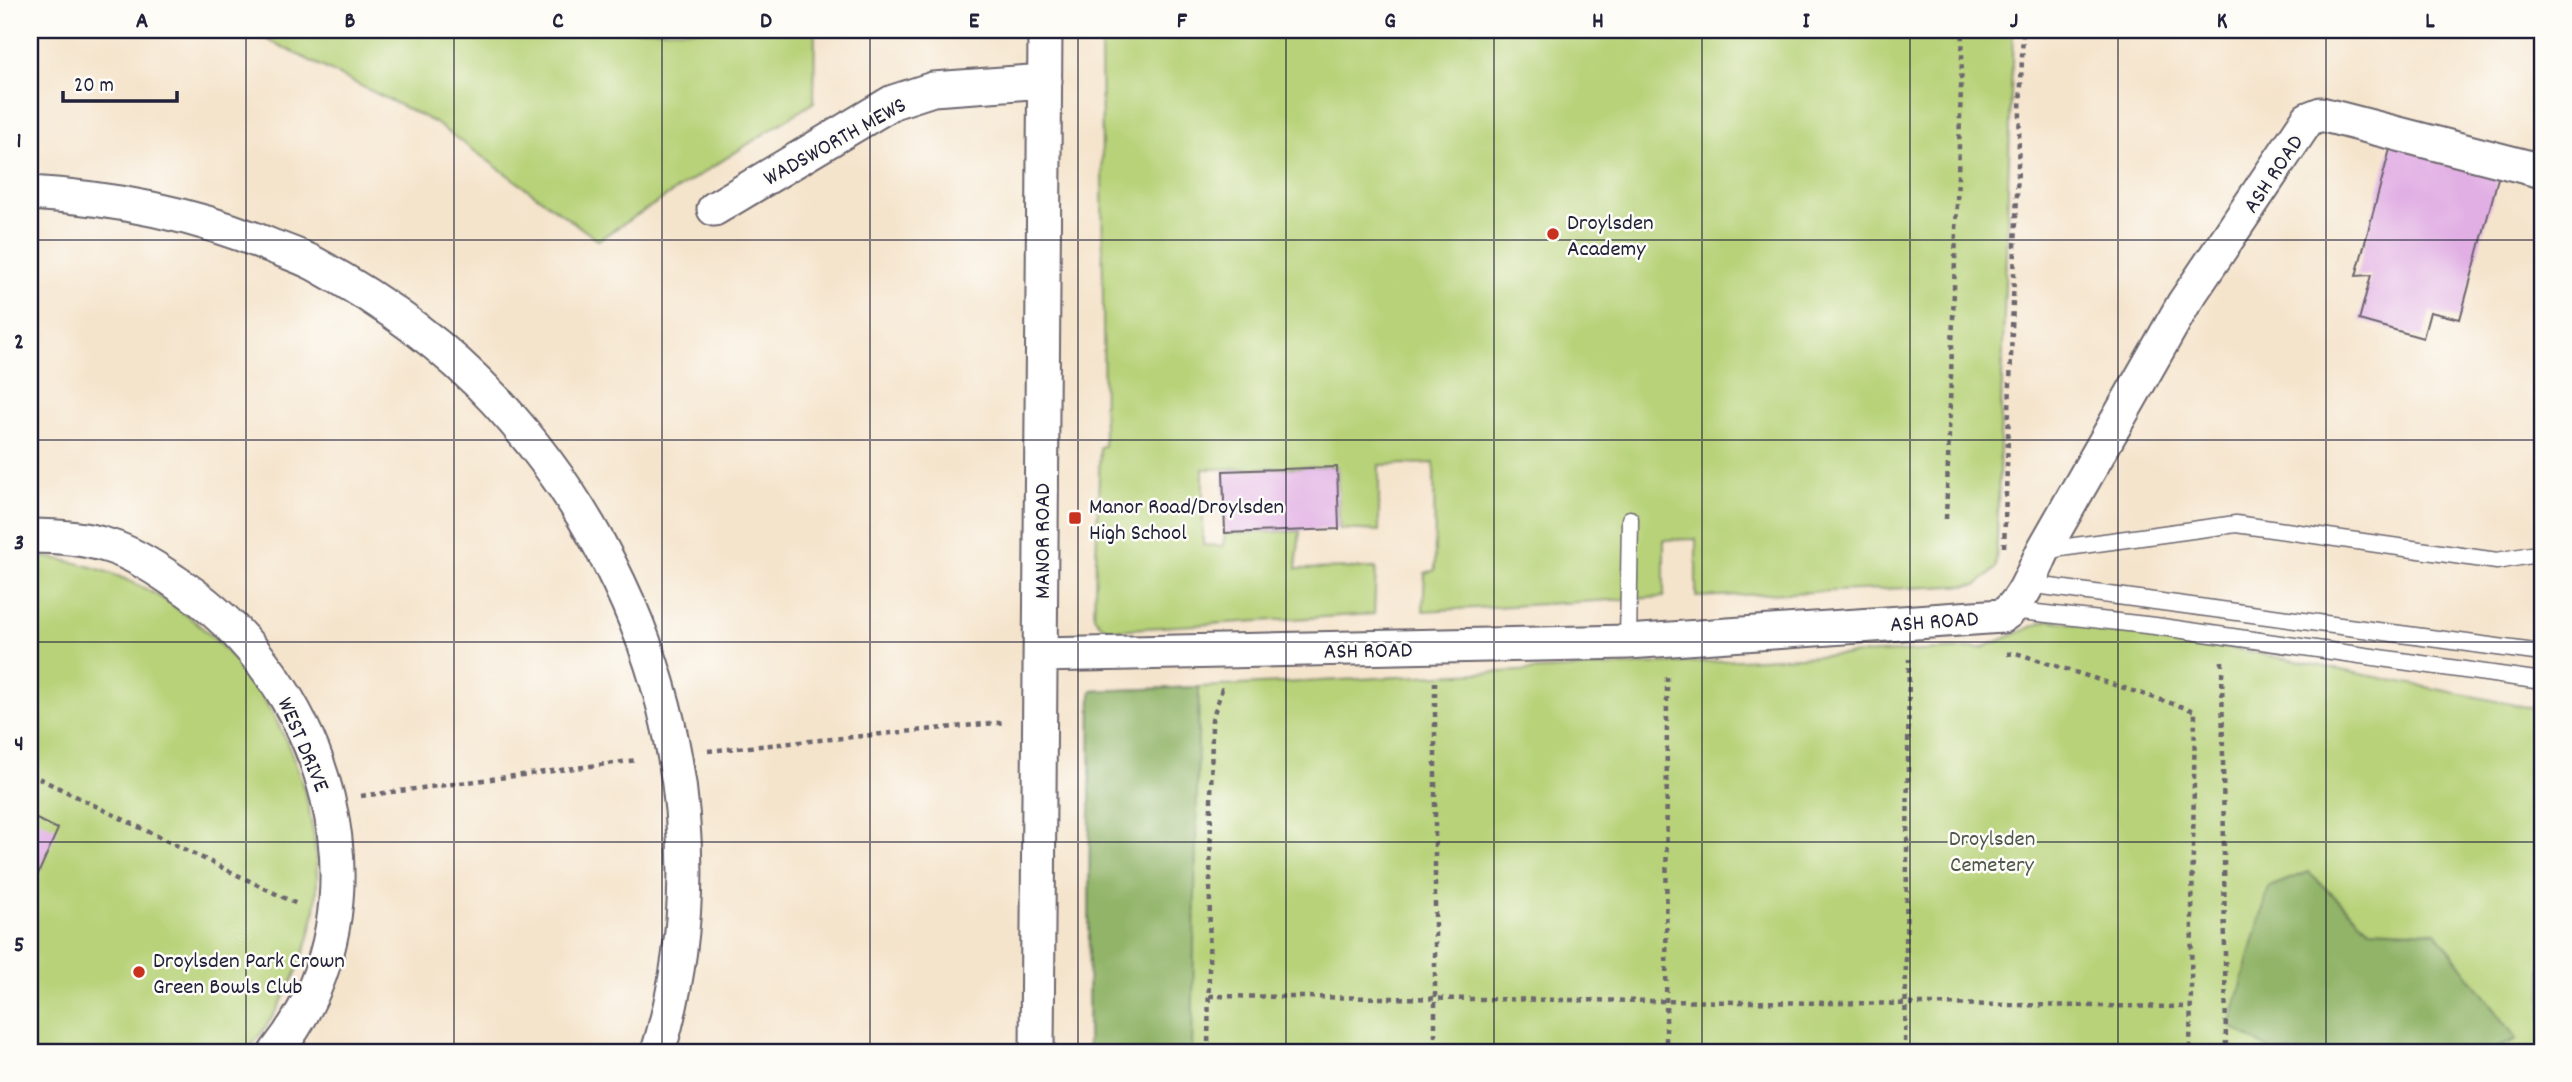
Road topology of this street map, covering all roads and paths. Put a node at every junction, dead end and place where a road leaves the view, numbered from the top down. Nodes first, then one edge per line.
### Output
1 (1045, 30) edge
2 (1963, 30) edge
3 (2023, 30) edge
4 (1045, 81) junction
5 (2542, 171) edge
6 (30, 193) edge
7 (714, 209) dead end
8 (1630, 519) dead end
9 (1946, 519) dead end
10 (30, 536) edge
11 (2043, 551) junction
12 (2004, 553) dead end
13 (2542, 554) edge
14 (2019, 597) junction
15 (2222, 636) junction
16 (1628, 642) junction
17 (2542, 653) edge
18 (2002, 654) dead end
19 (1040, 655) junction
20 (1922, 657) dead end
21 (1909, 658) junction
22 (1896, 659) dead end
23 (1667, 669) dead end
24 (1435, 679) dead end
25 (2542, 681) edge
26 (1235, 688) dead end
27 (30, 774) edge
28 (332, 921) junction
29 (1209, 996) junction
30 (1435, 998) junction
31 (1666, 1001) junction
32 (1906, 1003) junction
33 (2191, 1007) junction
34 (276, 1052) edge
35 (658, 1052) edge
36 (1037, 1052) edge
37 (1208, 1052) edge
38 (1435, 1052) edge
39 (1665, 1052) edge
40 (1905, 1052) edge
41 (2190, 1052) edge
42 (2226, 1052) edge

1 - 4 street, MANOR ROAD
2 - 9 path
3 - 12 path
4 - 7 street, WADSWORTH MEWS
4 - 19 street, MANOR ROAD
5 - 11 street, ASH ROAD
6 - 35 street
8 - 16 lane
10 - 28 street, WEST DRIVE
11 - 13 lane
11 - 14 street, ASH ROAD
14 - 15 lane
14 - 16 street, ASH ROAD
14 - 17 lane
15 - 25 lane
15 - 42 path
16 - 19 street, ASH ROAD
18 - 33 path
19 - 36 street, MANOR ROAD
20 - 21 path
21 - 22 path
21 - 32 path
23 - 31 path
24 - 30 path
26 - 29 path
27 - 28 path
28 - 34 street, WEST DRIVE
29 - 30 path
29 - 37 path
30 - 31 path
30 - 38 path
31 - 32 path
31 - 39 path
32 - 33 path
32 - 40 path
33 - 41 path

